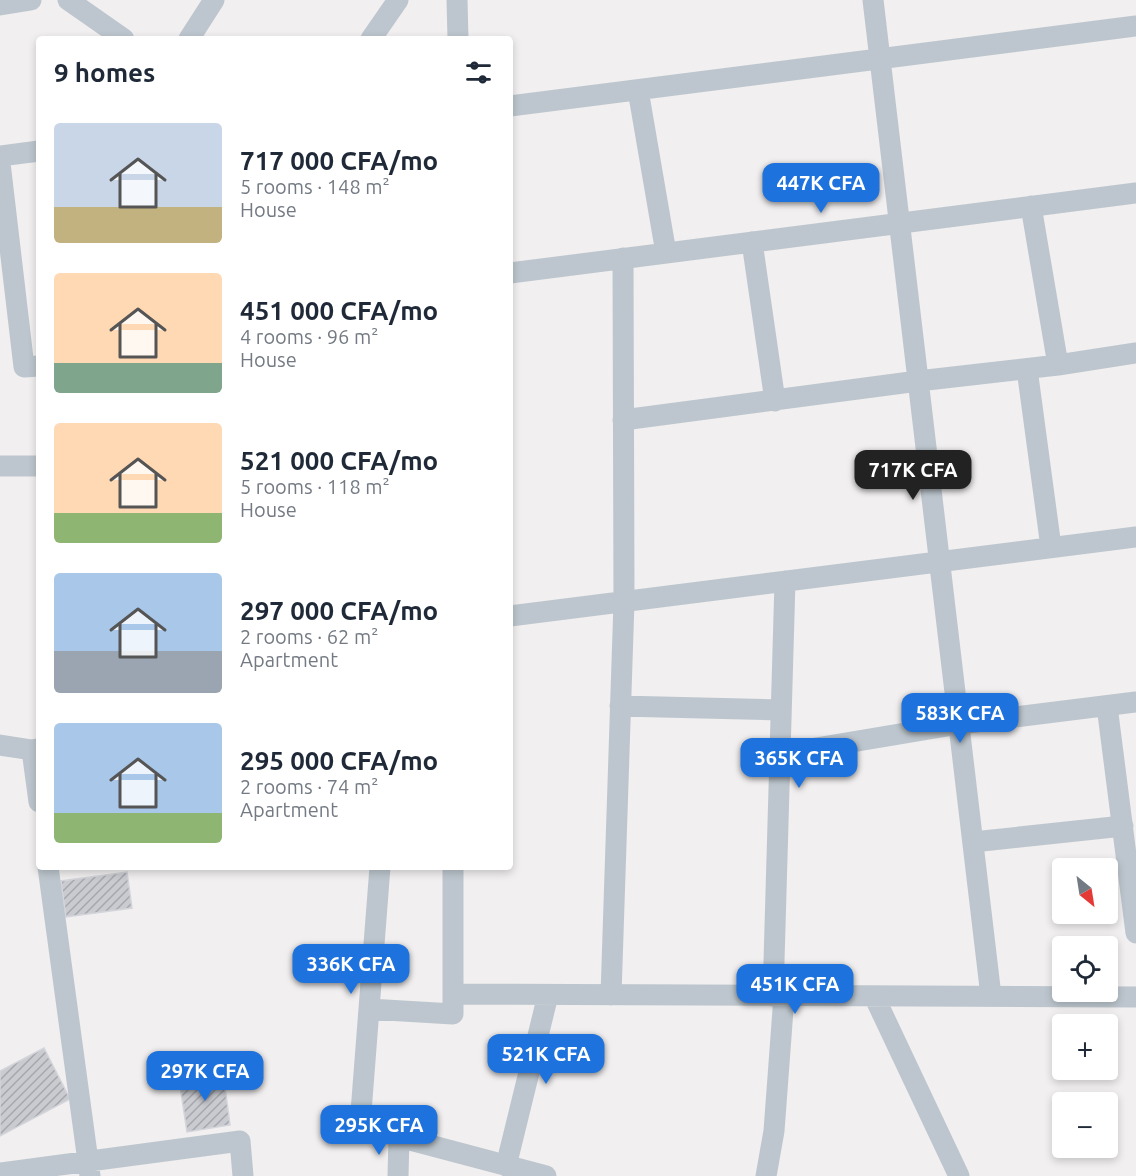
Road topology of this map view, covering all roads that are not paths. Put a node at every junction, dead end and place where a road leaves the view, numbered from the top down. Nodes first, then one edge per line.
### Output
1 (31, 0) edge
2 (68, 0) edge
3 (214, 0) edge
4 (398, 0) edge
5 (457, 0) edge
6 (873, 0) edge
7 (0, 4) edge
8 (1136, 26) edge
9 (120, 36) edge
10 (191, 36) edge
11 (372, 36) edge
12 (458, 36) edge
13 (880, 58) junction
14 (638, 90) junction
15 (513, 106) edge
16 (36, 151) edge
17 (0, 156) edge
18 (0, 163) edge
19 (1136, 193) edge
20 (1031, 207) junction
21 (899, 223) junction
22 (752, 242) junction
23 (666, 253) junction
24 (622, 258) junction
25 (513, 273) edge
26 (1136, 353) edge
27 (1058, 365) junction
28 (36, 366) edge
29 (1028, 369) junction
30 (918, 381) junction
31 (776, 401) junction
32 (623, 420) junction
33 (0, 466) edge
34 (36, 466) edge
35 (1136, 537) edge
36 (1051, 547) junction
37 (940, 561) junction
38 (785, 581) junction
39 (624, 602) junction
40 (513, 616) edge
41 (1136, 702) edge
42 (621, 706) junction
43 (1107, 706) junction
44 (781, 710) junction
45 (959, 724) junction
46 (0, 745) edge
47 (35, 749) edge
48 (780, 754) junction
49 (1123, 826) junction
50 (973, 842) junction
51 (48, 870) edge
52 (380, 870) edge
53 (453, 870) edge
54 (1136, 933) edge
55 (453, 994) junction
56 (548, 995) junction
57 (611, 995) junction
58 (778, 996) junction
59 (874, 996) junction
60 (991, 996) junction
61 (1136, 997) edge
62 (369, 1009) junction
63 (399, 1137) junction
64 (506, 1166) junction
65 (89, 1169) edge
66 (0, 1173) edge
67 (243, 1176) edge
68 (398, 1176) edge
69 (546, 1176) edge
70 (766, 1176) edge
71 (959, 1176) edge

1 - 7 street
2 - 9 street
3 - 10 street
4 - 11 street
5 - 12 street
6 - 13 street
8 - 13 street
13 - 14 street
13 - 21 street
14 - 15 street
14 - 23 street
16 - 17 street
18 - 28 street
19 - 20 street
20 - 21 street
20 - 27 street
21 - 22 street
21 - 30 street
22 - 23 street
22 - 31 street
23 - 24 street
24 - 25 street
24 - 32 street
26 - 27 street
27 - 29 street
29 - 30 street
29 - 36 street
30 - 31 street
30 - 37 street
31 - 32 street
32 - 39 street
33 - 34 street
35 - 36 street
36 - 37 street
37 - 38 street
37 - 45 street
38 - 39 street
38 - 44 street
39 - 40 street
39 - 42 street
41 - 43 street
42 - 44 street
42 - 57 street
43 - 45 street
43 - 49 street
44 - 48 street
45 - 48 street
45 - 50 street
46 - 47 street
48 - 58 street
49 - 50 street
49 - 54 street
50 - 60 street
51 - 65 street
52 - 62 street
53 - 55 street
55 - 56 street
55 - 62 street
56 - 57 street
56 - 64 street
57 - 58 street
58 - 59 street
58 - 70 street
59 - 60 street
59 - 71 street
60 - 61 street
62 - 63 street
63 - 64 street
63 - 68 street
64 - 69 street
65 - 66 street
65 - 67 street

